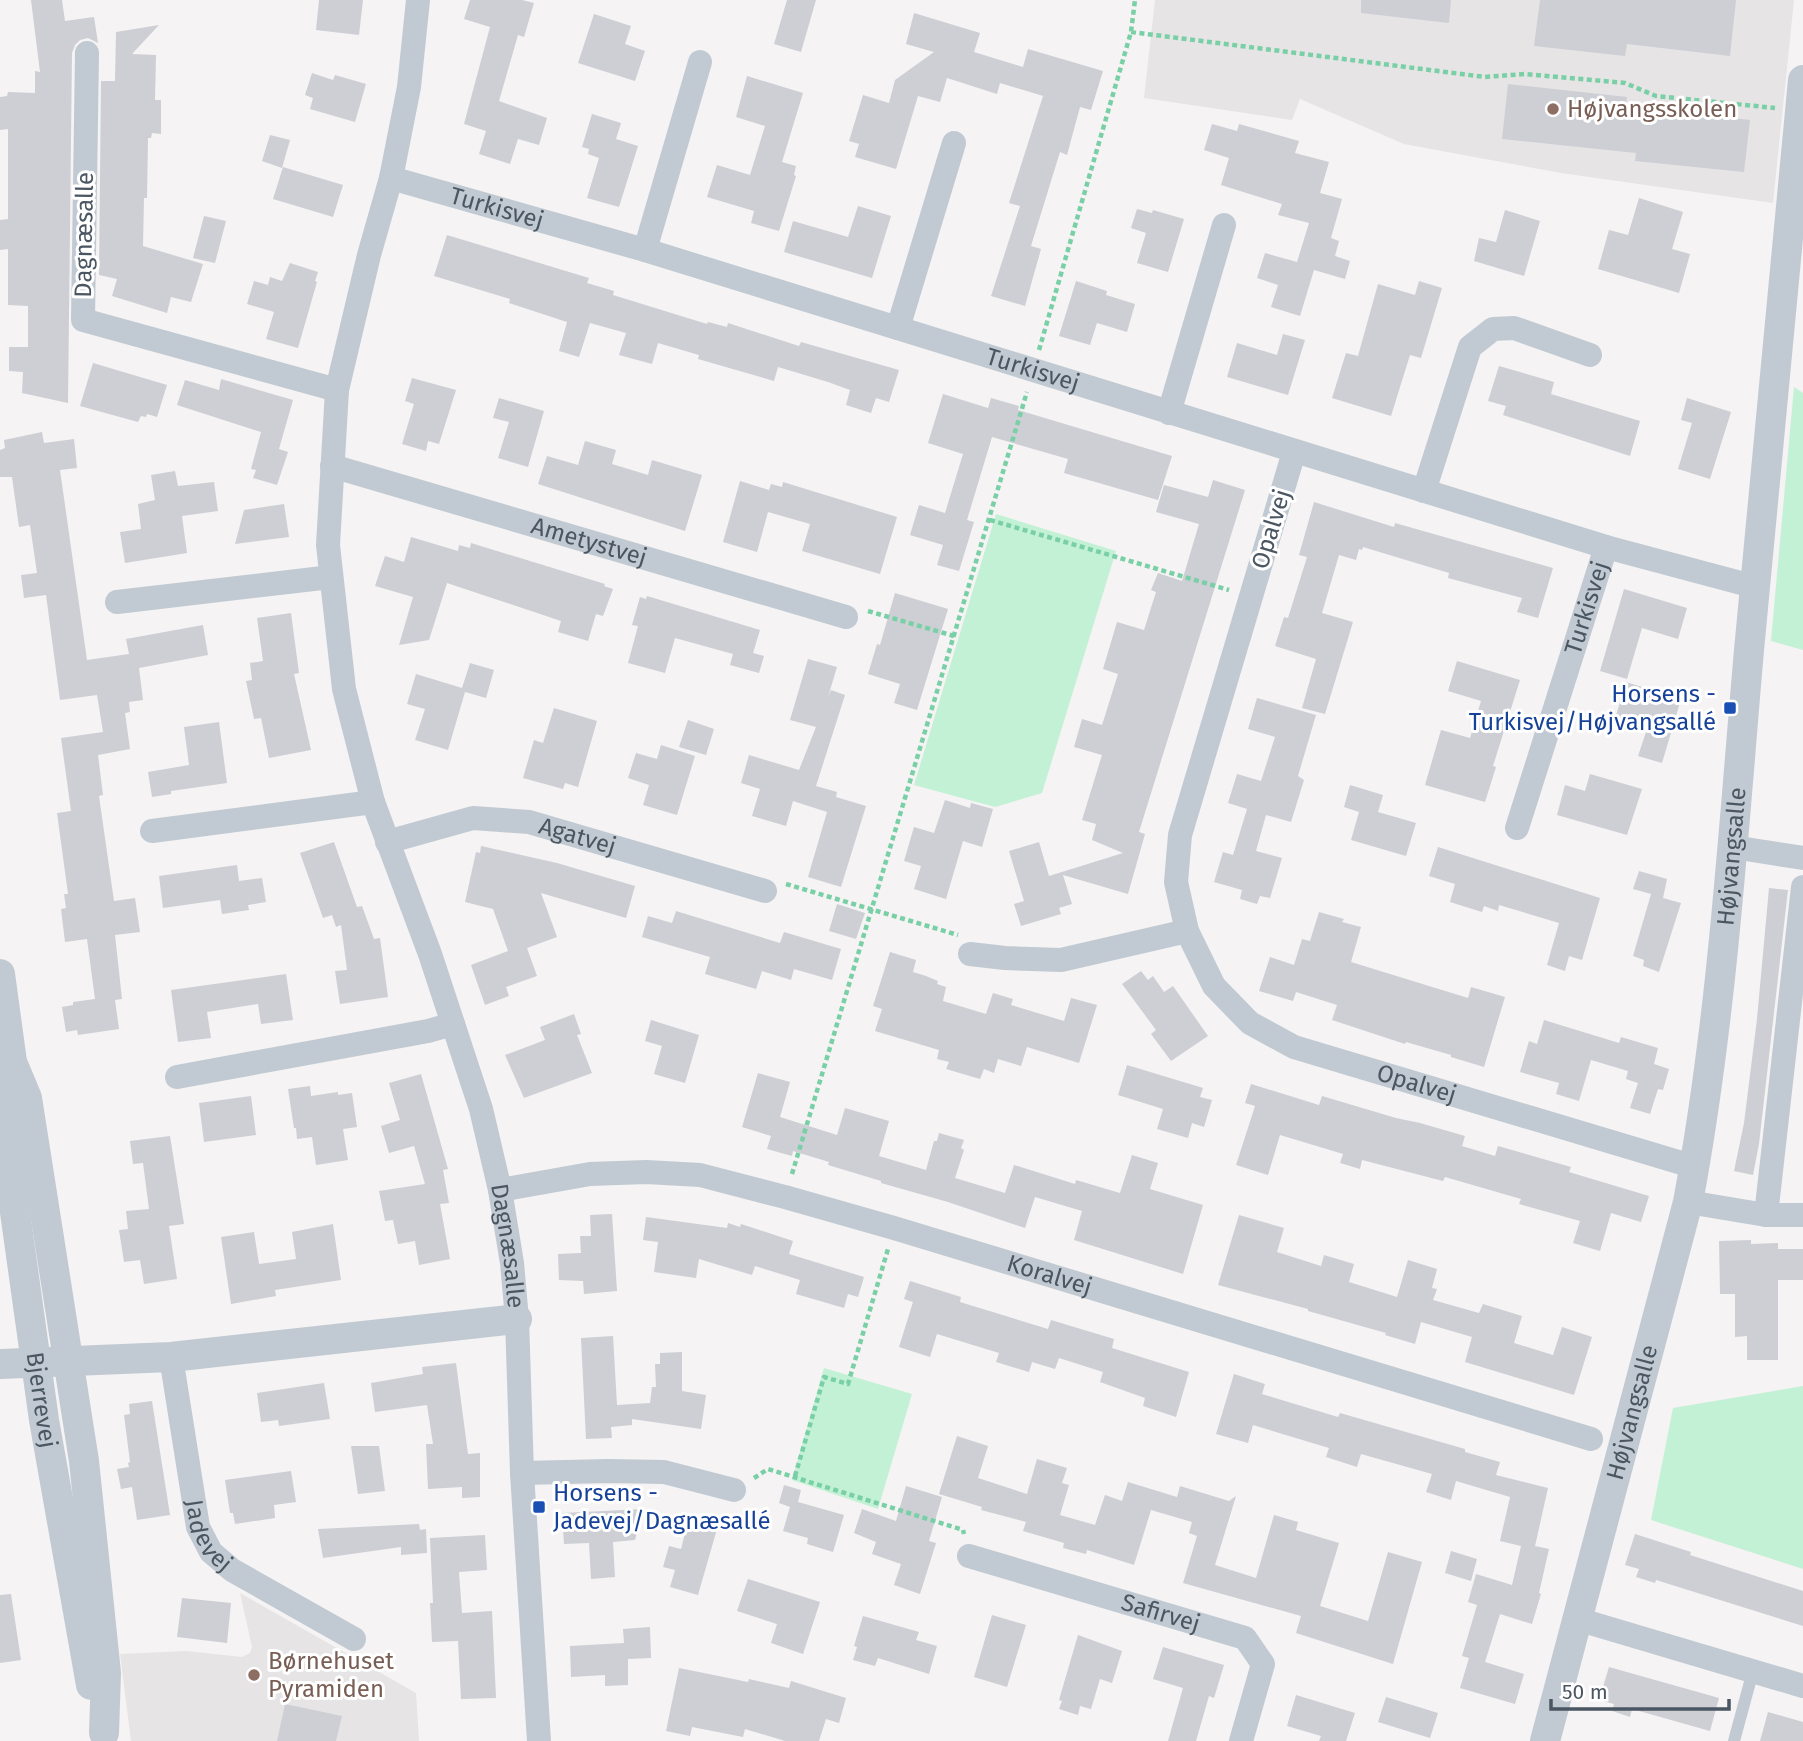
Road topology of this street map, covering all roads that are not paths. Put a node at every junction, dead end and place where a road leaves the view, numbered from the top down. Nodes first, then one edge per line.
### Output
1 (418, 0) edge
2 (87, 53) dead end
3 (700, 62) dead end
4 (1803, 80) edge
5 (954, 143) dead end
6 (391, 178) junction
7 (1224, 225) dead end
8 (645, 250) junction
9 (898, 328) junction
10 (1590, 355) dead end
11 (337, 390) junction
12 (1169, 413) junction
13 (1294, 452) junction
14 (332, 466) junction
15 (1424, 491) junction
16 (1606, 547) junction
17 (331, 577) junction
18 (1756, 587) junction
19 (117, 602) dead end
20 (846, 617) road end
21 (373, 802) junction
22 (1517, 828) dead end
23 (152, 831) dead end
24 (387, 842) junction
25 (1733, 847) junction
26 (1803, 859) edge
27 (1803, 887) edge
28 (765, 891) road end
29 (1186, 931) junction
30 (970, 954) road end
31 (0, 974) edge
32 (453, 1024) junction
33 (12, 1062) junction
34 (177, 1077) dead end
35 (1695, 1167) junction
36 (500, 1190) junction
37 (1688, 1202) junction
38 (1766, 1215) junction
39 (1803, 1215) edge
40 (517, 1319) junction
41 (171, 1357) junction
42 (68, 1361) junction
43 (35, 1362) junction
44 (0, 1364) edge
45 (1591, 1439) dead end
46 (522, 1473) junction
47 (734, 1490) road end
48 (970, 1556) road end
49 (1577, 1619) junction
50 (354, 1639) dead end
51 (1753, 1671) junction
52 (1803, 1686) edge
53 (105, 1737) edge
54 (539, 1741) edge
55 (1241, 1741) edge
56 (1545, 1741) edge
57 (1734, 1741) edge

1 - 6 street, Dagnæsalle
2 - 11 street, Dagnæsalle
3 - 8 street
4 - 18 street, Højvangsalle
5 - 9 street
6 - 8 street, Turkisvej
6 - 11 street, Dagnæsalle
7 - 12 street
8 - 9 street, Turkisvej
9 - 12 street, Turkisvej
10 - 15 street
11 - 14 street, Dagnæsalle
12 - 13 street, Turkisvej
13 - 15 street, Turkisvej
13 - 29 street, Opalvej
14 - 17 street, Dagnæsalle
14 - 20 street, Ametystvej
15 - 16 street, Turkisvej
16 - 18 street, Turkisvej
16 - 22 street, Turkisvej
17 - 19 street
17 - 21 street, Dagnæsalle
18 - 25 street, Højvangsalle
21 - 23 street
21 - 24 street, Dagnæsalle
24 - 28 street, Agatvej
24 - 32 street, Dagnæsalle
25 - 26 street
25 - 35 street, Højvangsalle
27 - 38 street
29 - 30 street
29 - 35 street, Opalvej
31 - 33 street, Bjerrevej
32 - 34 street
32 - 36 street, Dagnæsalle
33 - 42 street, Bjerrevej
33 - 43 street, Bjerrevej
35 - 37 street, Højvangsalle
36 - 40 street, Dagnæsalle
36 - 45 street, Koralvej
37 - 38 street
37 - 49 street, Højvangsalle
38 - 39 street
40 - 41 street
40 - 46 street, Dagnæsalle
41 - 42 street
41 - 50 street, Jadevej
42 - 43 street
42 - 53 street, Bjerrevej
43 - 44 street
43 - 53 street, Bjerrevej
46 - 47 street
46 - 54 street, Dagnæsalle
48 - 55 street, Safirvej
49 - 51 street
49 - 56 street, Højvangsalle
51 - 52 street
51 - 57 lane

